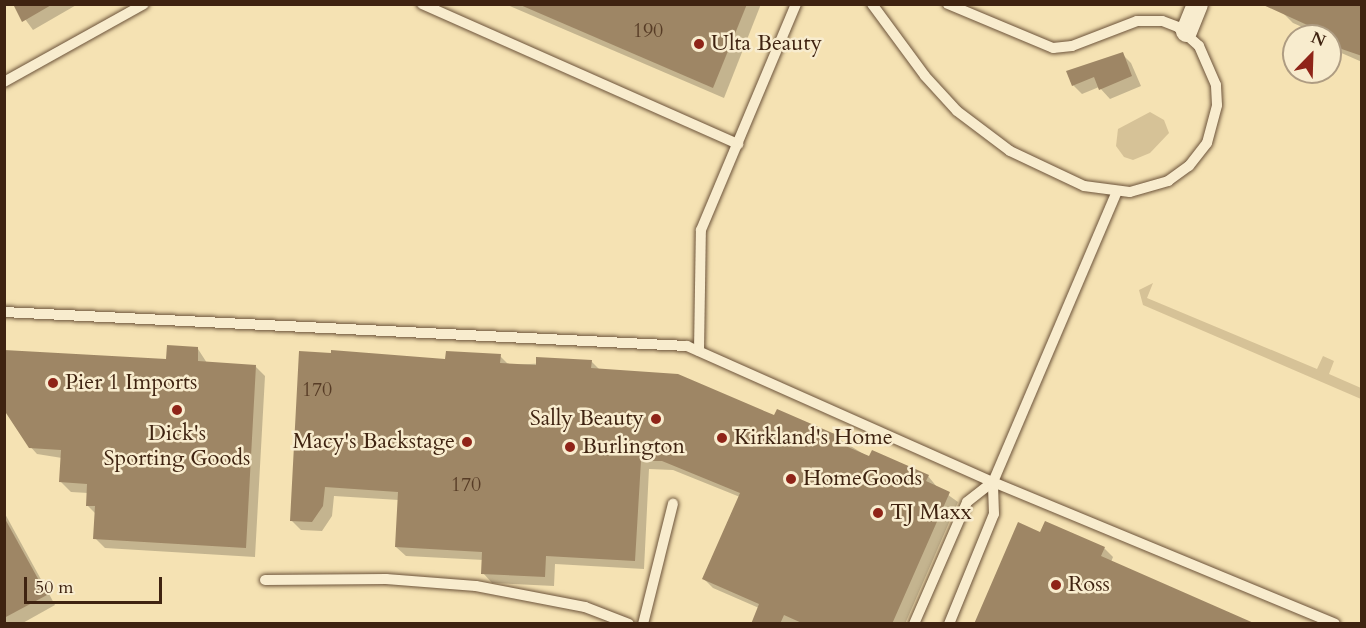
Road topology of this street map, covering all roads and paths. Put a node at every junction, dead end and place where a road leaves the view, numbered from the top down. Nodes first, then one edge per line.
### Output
1 (144, 4) edge
2 (422, 4) edge
3 (796, 4) edge
4 (872, 4) edge
5 (948, 4) edge
6 (1197, 4) edge
7 (1186, 31) junction
8 (4, 82) edge
9 (738, 144) junction
10 (1117, 191) junction
11 (4, 312) edge
12 (699, 351) junction
13 (993, 482) junction
14 (673, 504) dead end
15 (265, 580) dead end
16 (629, 624) edge
17 (643, 624) edge
18 (914, 624) edge
19 (949, 624) edge
20 (1335, 624) edge

1 - 8 lane
2 - 9 lane
3 - 9 lane
4 - 10 lane
5 - 7 lane
6 - 7 street
7 - 10 lane
9 - 12 lane
10 - 13 lane
11 - 12 lane
12 - 13 lane
13 - 18 lane
13 - 19 lane
13 - 20 lane
14 - 17 lane
15 - 16 lane

